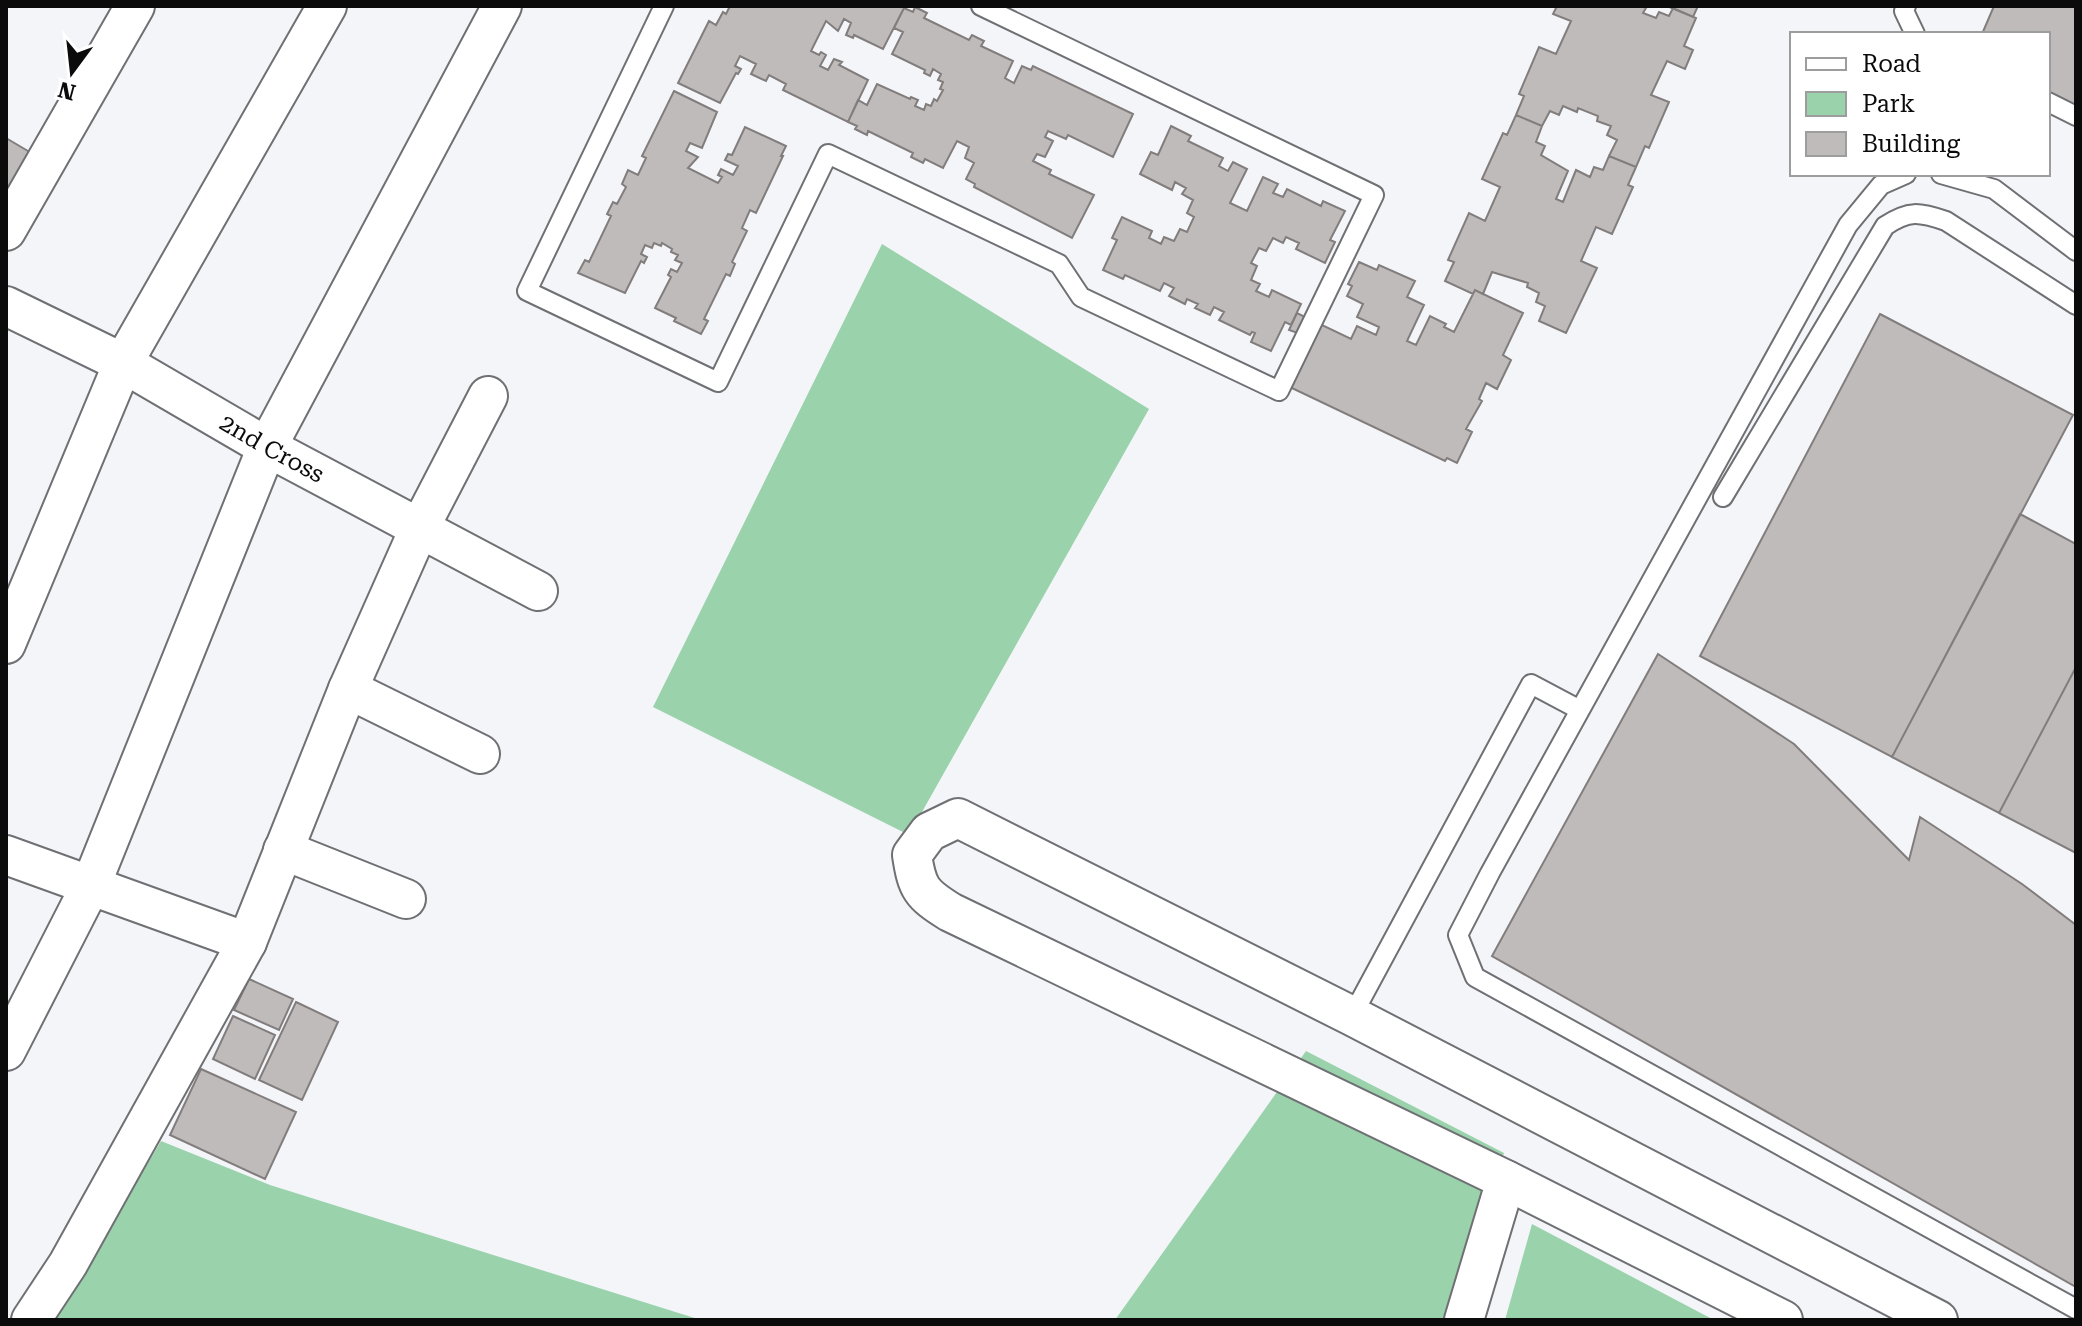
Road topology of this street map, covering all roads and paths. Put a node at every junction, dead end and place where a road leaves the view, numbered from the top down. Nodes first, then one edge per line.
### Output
1 (135, 6) edge
2 (327, 6) edge
3 (502, 6) edge
4 (664, 6) edge
5 (981, 6) edge
6 (1906, 6) edge
7 (1914, 32) edge
8 (2050, 103) edge
9 (2076, 116) edge
10 (1901, 176) edge
11 (1948, 176) edge
12 (6, 231) edge
13 (2076, 251) edge
14 (2076, 305) edge
15 (6, 306) edge
16 (123, 363) junction
17 (488, 396) dead end
18 (267, 447) junction
19 (1723, 497) dead end
20 (420, 527) junction
21 (538, 591) dead end
22 (6, 644) edge
23 (348, 689) junction
24 (1580, 710) junction
25 (480, 754) dead end
26 (283, 850) junction
27 (6, 855) edge
28 (91, 885) junction
29 (406, 899) dead end
30 (247, 942) junction
31 (1352, 1016) junction
32 (6, 1051) edge
33 (1506, 1180) junction
34 (2076, 1309) edge
35 (31, 1320) edge
36 (1464, 1320) edge
37 (1783, 1320) edge
38 (1938, 1320) edge

1 - 12 street
2 - 16 street
3 - 18 street
4 - 5 lane
6 - 7 lane
8 - 9 lane
10 - 24 lane
11 - 13 lane
14 - 19 lane
15 - 16 street, 2nd Cross
16 - 18 street, 2nd Cross
16 - 22 street
17 - 20 street
18 - 20 street, 2nd Cross
18 - 28 street
20 - 21 street, 2nd Cross
20 - 23 street
23 - 25 street
23 - 26 street
24 - 31 lane
24 - 34 lane
26 - 29 street
26 - 30 street
27 - 28 street
28 - 30 street
28 - 32 street
30 - 35 street
31 - 33 street
31 - 38 street
33 - 36 street
33 - 37 street

